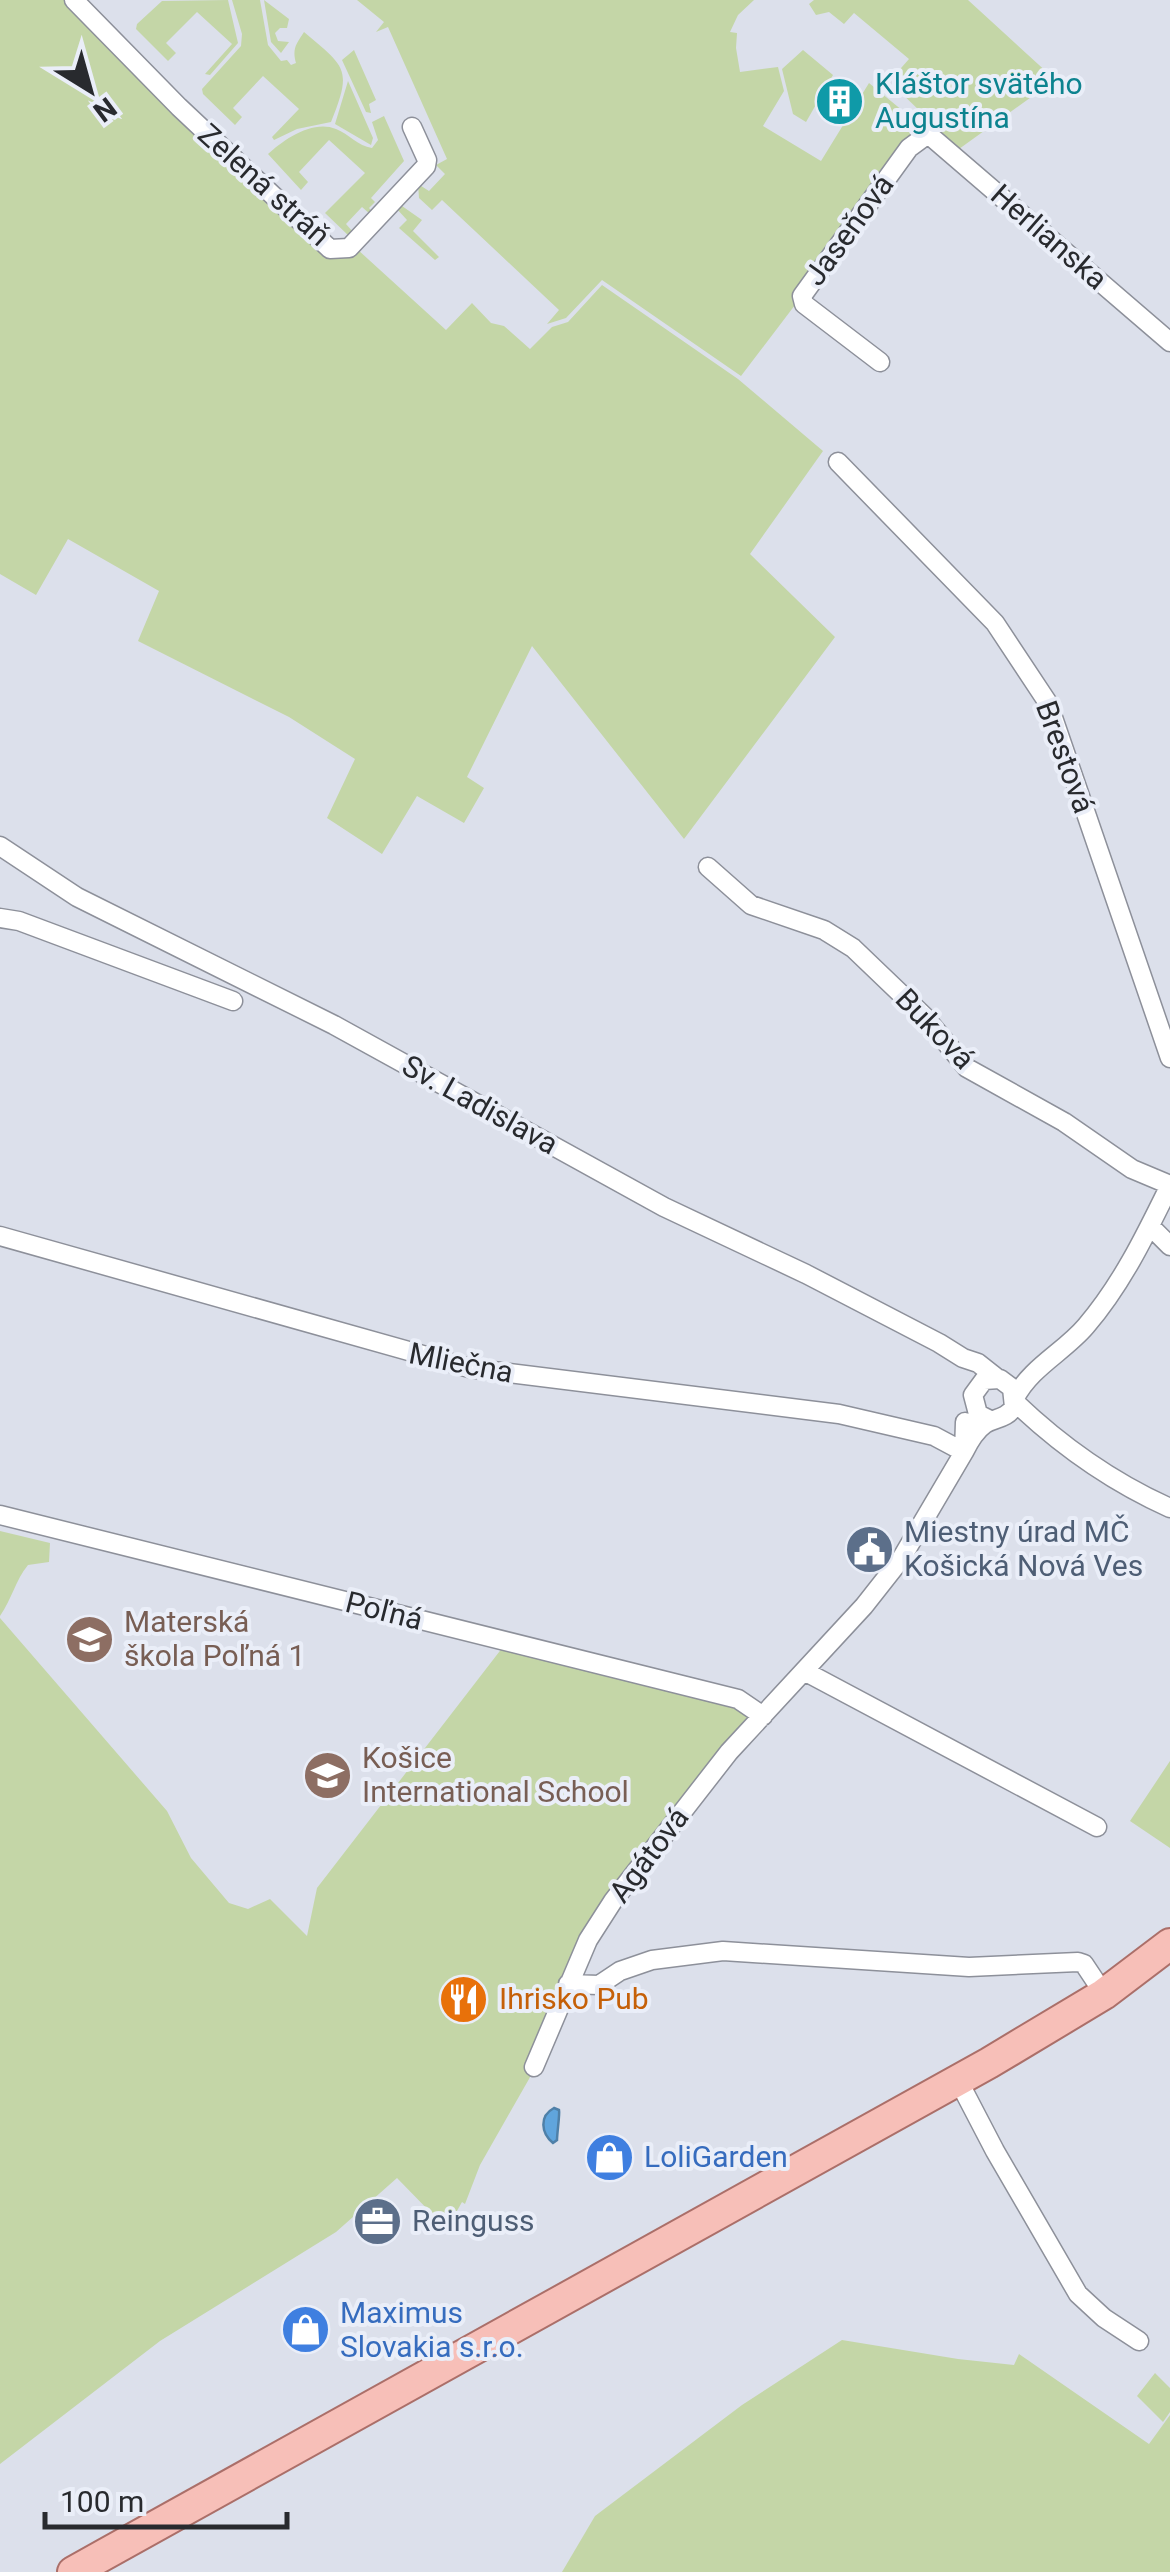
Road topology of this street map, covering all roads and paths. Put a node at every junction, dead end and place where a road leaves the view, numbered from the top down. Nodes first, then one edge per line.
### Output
1 (74, 0) edge
2 (412, 127) dead end
3 (928, 134) joint
4 (1170, 342) edge
5 (880, 362) dead end
6 (838, 462) dead end
7 (0, 846) edge
8 (708, 867) dead end
9 (0, 918) edge
10 (233, 1001) dead end
11 (1170, 1058) edge
12 (1170, 1185) edge
13 (1150, 1226) junction
14 (0, 1236) edge
15 (1170, 1246) edge
16 (963, 1358) junction
17 (1028, 1377) junction
18 (1001, 1379) junction
19 (974, 1394) junction
20 (1015, 1400) junction
21 (995, 1420) junction
22 (965, 1422) junction
23 (1046, 1433) junction
24 (934, 1436) junction
25 (964, 1452) junction
26 (1170, 1508) edge
27 (0, 1515) edge
28 (804, 1671) junction
29 (764, 1716) junction
30 (1098, 1827) dead end
31 (1170, 1944) edge
32 (568, 1984) junction
33 (1104, 1994) junction
34 (534, 2067) dead end
35 (958, 2080) junction
36 (1139, 2342) dead end
37 (72, 2572) edge

1 - 2 street, Zelená stráň
3 - 4 street, Herlianska
3 - 5 street, Jaseňová
6 - 11 street, Brestová
7 - 16 street, Sv. Ladislava
8 - 12 street, Buková
9 - 10 street
12 - 13 street
13 - 15 street
13 - 17 street
14 - 24 street, Mliečna
16 - 18 street, Sv. Ladislava
16 - 19 street
17 - 18 street
17 - 20 street
18 - 19 street
18 - 20 street
19 - 21 street
19 - 22 street
20 - 21 street
20 - 23 street
21 - 23 street
21 - 25 street, Agátová
22 - 24 street
22 - 25 street
23 - 26 street
24 - 25 street, Mliečna
25 - 28 street, Agátová
27 - 29 street, Poľná
28 - 29 street, Agátová
28 - 30 street
29 - 32 street, Agátová
31 - 33 main road
32 - 33 street
32 - 34 street, Agátová
33 - 35 main road
35 - 36 street
35 - 37 main road

